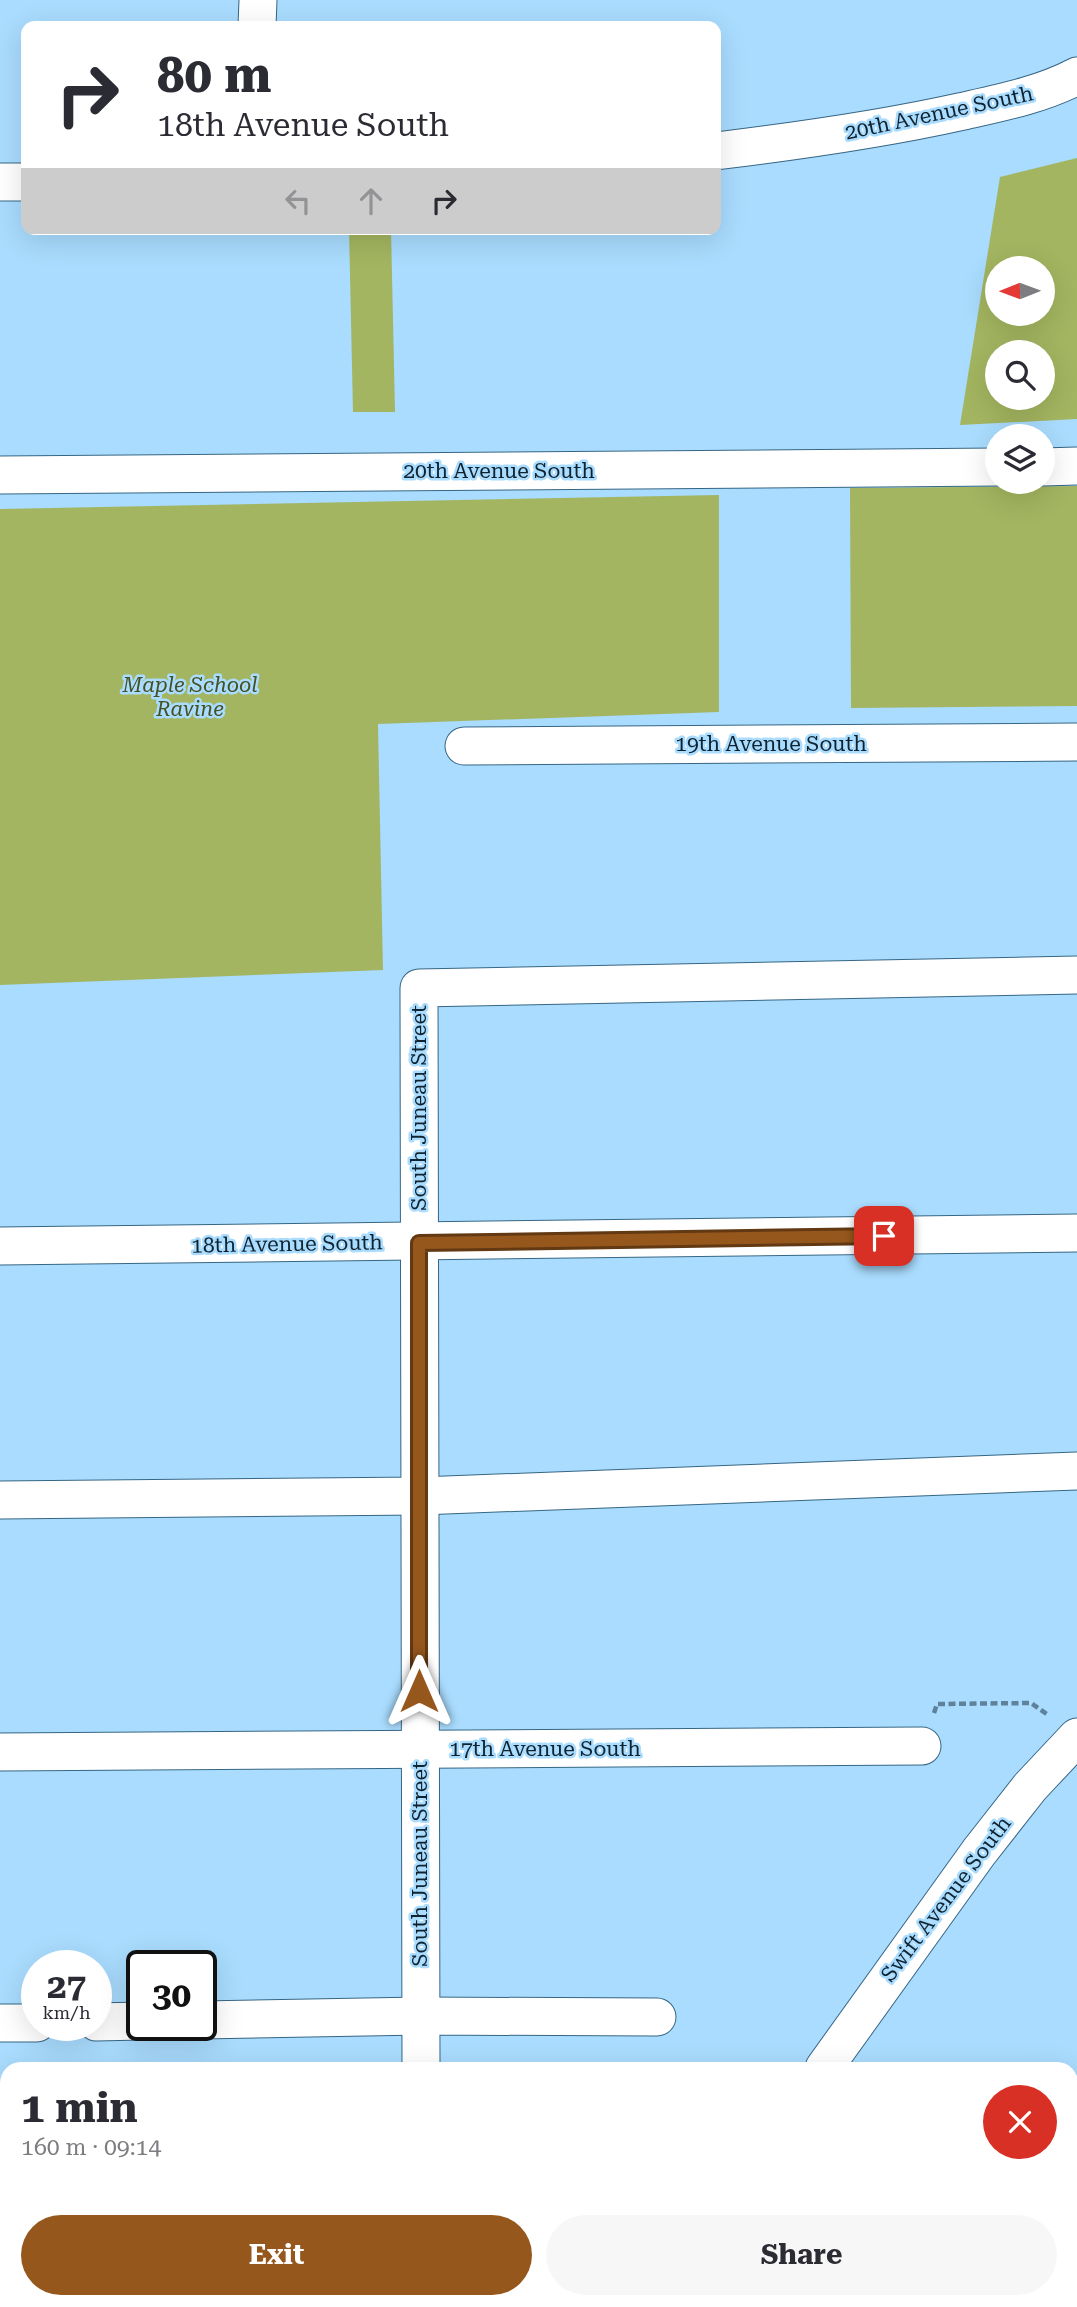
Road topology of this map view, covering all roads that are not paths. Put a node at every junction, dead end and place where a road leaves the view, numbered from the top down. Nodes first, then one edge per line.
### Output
1 (258, 0) edge
2 (257, 21) edge
3 (1077, 76) edge
4 (721, 150) edge
5 (21, 182) edge
6 (0, 183) edge
7 (1077, 466) edge
8 (985, 467) edge
9 (1055, 467) edge
10 (0, 475) edge
11 (1077, 742) edge
12 (464, 746) dead end
13 (1077, 975) edge
14 (1077, 1233) edge
15 (419, 1243) junction
16 (0, 1246) edge
17 (1077, 1471) edge
18 (420, 1496) junction
19 (0, 1500) edge
20 (1070, 1733) edge
21 (922, 1746) dead end
22 (419, 1750) junction
23 (0, 1752) edge
24 (421, 2016) junction
25 (657, 2017) dead end
26 (217, 2020) edge
27 (0, 2023) edge
28 (21, 2023) edge
29 (421, 2062) edge
30 (828, 2062) edge

1 - 2 street
3 - 4 street, 20th Avenue South
5 - 6 street
7 - 9 street
8 - 10 street, 20th Avenue South
11 - 12 street, 19th Avenue South
13 - 15 street, South Juneau Street
14 - 15 street, 18th Avenue South
15 - 16 street, 18th Avenue South
15 - 18 street, South Juneau Street
17 - 18 street
18 - 19 street
18 - 22 street, South Juneau Street
20 - 30 street, Swift Avenue South
21 - 22 street, 17th Avenue South
22 - 23 street, 17th Avenue South
22 - 24 street, South Juneau Street
24 - 25 street
24 - 26 street
24 - 29 street, South Juneau Street
27 - 28 street

